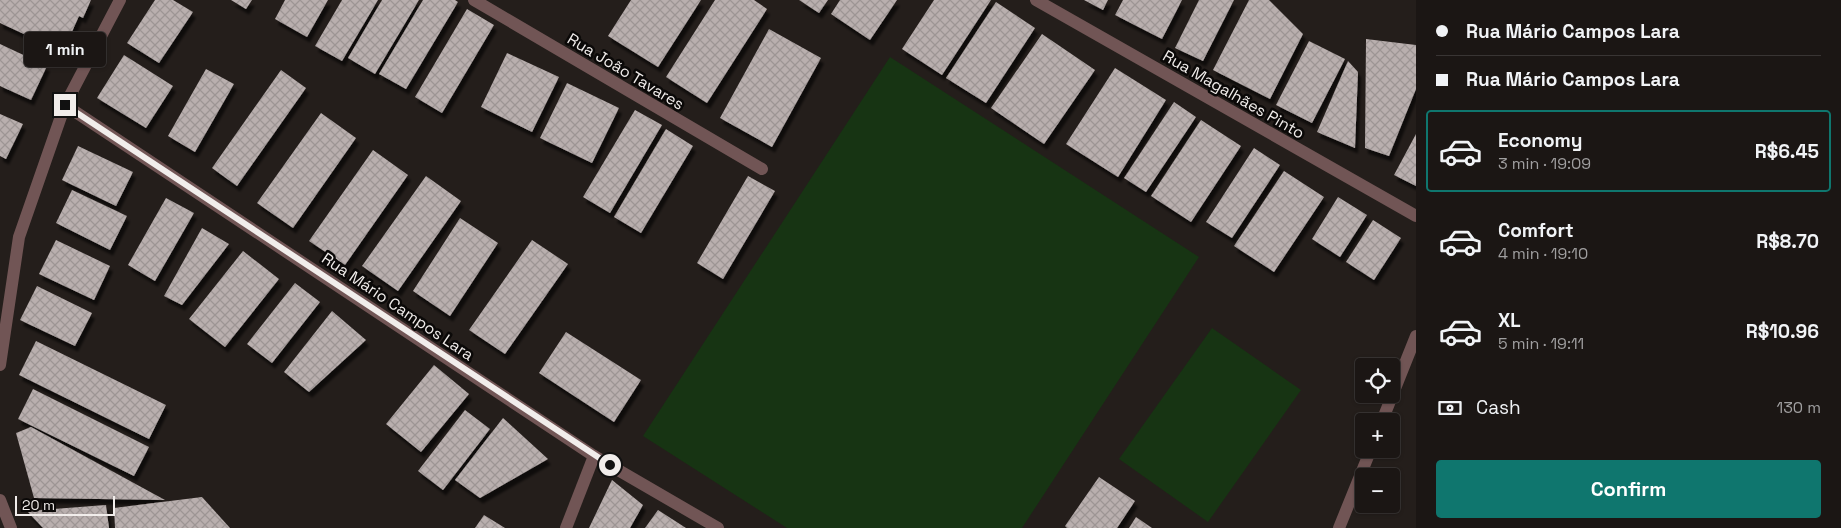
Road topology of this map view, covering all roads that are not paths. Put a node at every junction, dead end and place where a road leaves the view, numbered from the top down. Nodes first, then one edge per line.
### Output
1 (120, 0) edge
2 (474, 0) edge
3 (1036, 0) edge
4 (65, 105) junction
5 (762, 170) dead end
6 (1416, 216) edge
7 (1416, 336) edge
8 (0, 365) edge
9 (1385, 413) edge
10 (594, 456) junction
11 (1367, 458) edge
12 (0, 500) edge
13 (11, 528) edge
14 (566, 528) edge
15 (718, 528) edge
16 (1339, 528) edge

1 - 4 street
2 - 5 street, Rua João Tavares
3 - 6 street, Rua Magalhães Pinto
4 - 8 street
4 - 10 street, Rua Mário Campos Lara
7 - 9 street
10 - 14 street
10 - 15 street, Rua Mário Campos Lara
11 - 16 street
12 - 13 street

